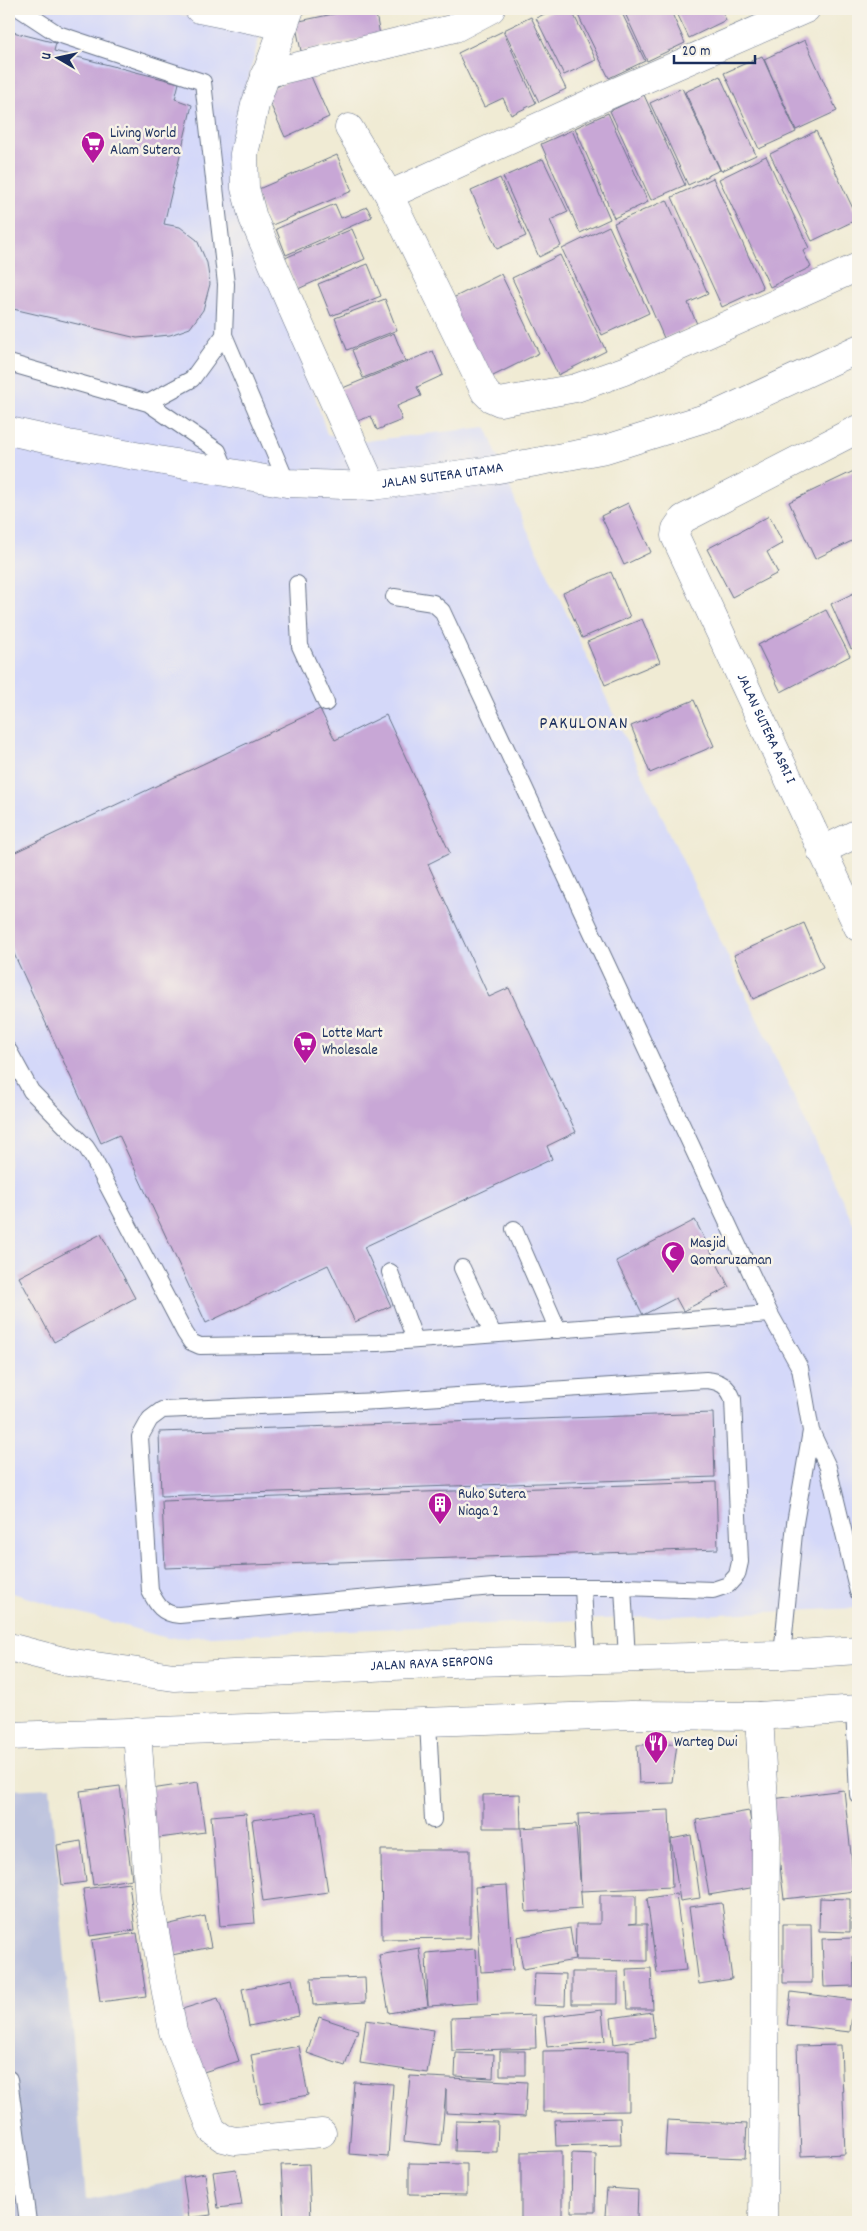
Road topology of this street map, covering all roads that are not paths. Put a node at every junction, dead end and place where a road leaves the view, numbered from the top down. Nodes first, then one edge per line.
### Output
1 (20, 9) edge
2 (199, 9) edge
3 (491, 9) edge
4 (806, 9) edge
5 (287, 17) edge
6 (265, 74) junction
7 (349, 128) dead end
8 (389, 195) junction
9 (858, 267) edge
10 (224, 335) junction
11 (858, 349) edge
12 (9, 363) edge
13 (148, 403) junction
14 (858, 429) edge
15 (9, 431) edge
16 (190, 434) junction
17 (224, 472) junction
18 (287, 483) junction
19 (372, 486) junction
20 (297, 584) dead end
21 (394, 597) dead end
22 (326, 703) dead end
23 (858, 833) edge
24 (821, 851) junction
25 (858, 928) edge
26 (9, 1051) edge
27 (514, 1229) dead end
28 (462, 1268) dead end
29 (390, 1272) dead end
30 (770, 1314) junction
31 (558, 1330) junction
32 (493, 1334) junction
33 (415, 1340) junction
34 (811, 1431) junction
35 (624, 1587) junction
36 (583, 1588) junction
37 (858, 1592) edge
38 (9, 1647) edge
39 (858, 1650) edge
40 (782, 1655) junction
41 (627, 1660) junction
42 (587, 1661) junction
43 (856, 1709) edge
44 (759, 1716) junction
45 (428, 1722) junction
46 (137, 1732) junction
47 (9, 1736) edge
48 (858, 1795) edge
49 (433, 1820) dead end
50 (9, 2079) edge
51 (322, 2133) dead end
52 (28, 2222) edge
53 (763, 2222) edge

1 - 10 lane
2 - 5 street
3 - 6 street
4 - 8 street
5 - 6 street
6 - 19 street
7 - 8 street
8 - 9 street
10 - 13 lane
10 - 18 lane
11 - 19 street, JALAN SUTERA UTAMA
12 - 13 lane
13 - 16 lane
14 - 24 street, JALAN SUTERA ASRI I
15 - 17 street, JALAN SUTERA UTAMA
16 - 17 lane
16 - 17 lane
17 - 18 street, JALAN SUTERA UTAMA
18 - 19 street, JALAN SUTERA UTAMA
20 - 22 lane
21 - 30 lane
23 - 24 street
24 - 25 street, JALAN SUTERA ASRI I
26 - 33 lane
27 - 31 lane
28 - 32 lane
29 - 33 lane
30 - 31 lane
30 - 34 lane
31 - 32 lane
32 - 33 lane
34 - 37 lane
34 - 40 lane
35 - 36 lane
35 - 36 lane
35 - 41 lane
36 - 42 lane
38 - 42 street, JALAN RAYA SERPONG
39 - 40 street, JALAN RAYA SERPONG
40 - 41 street, JALAN RAYA SERPONG
41 - 42 street, JALAN RAYA SERPONG
43 - 44 street
43 - 48 lane
44 - 45 street
44 - 53 street
45 - 46 street
45 - 49 lane
46 - 47 street
46 - 51 street
50 - 52 lane

